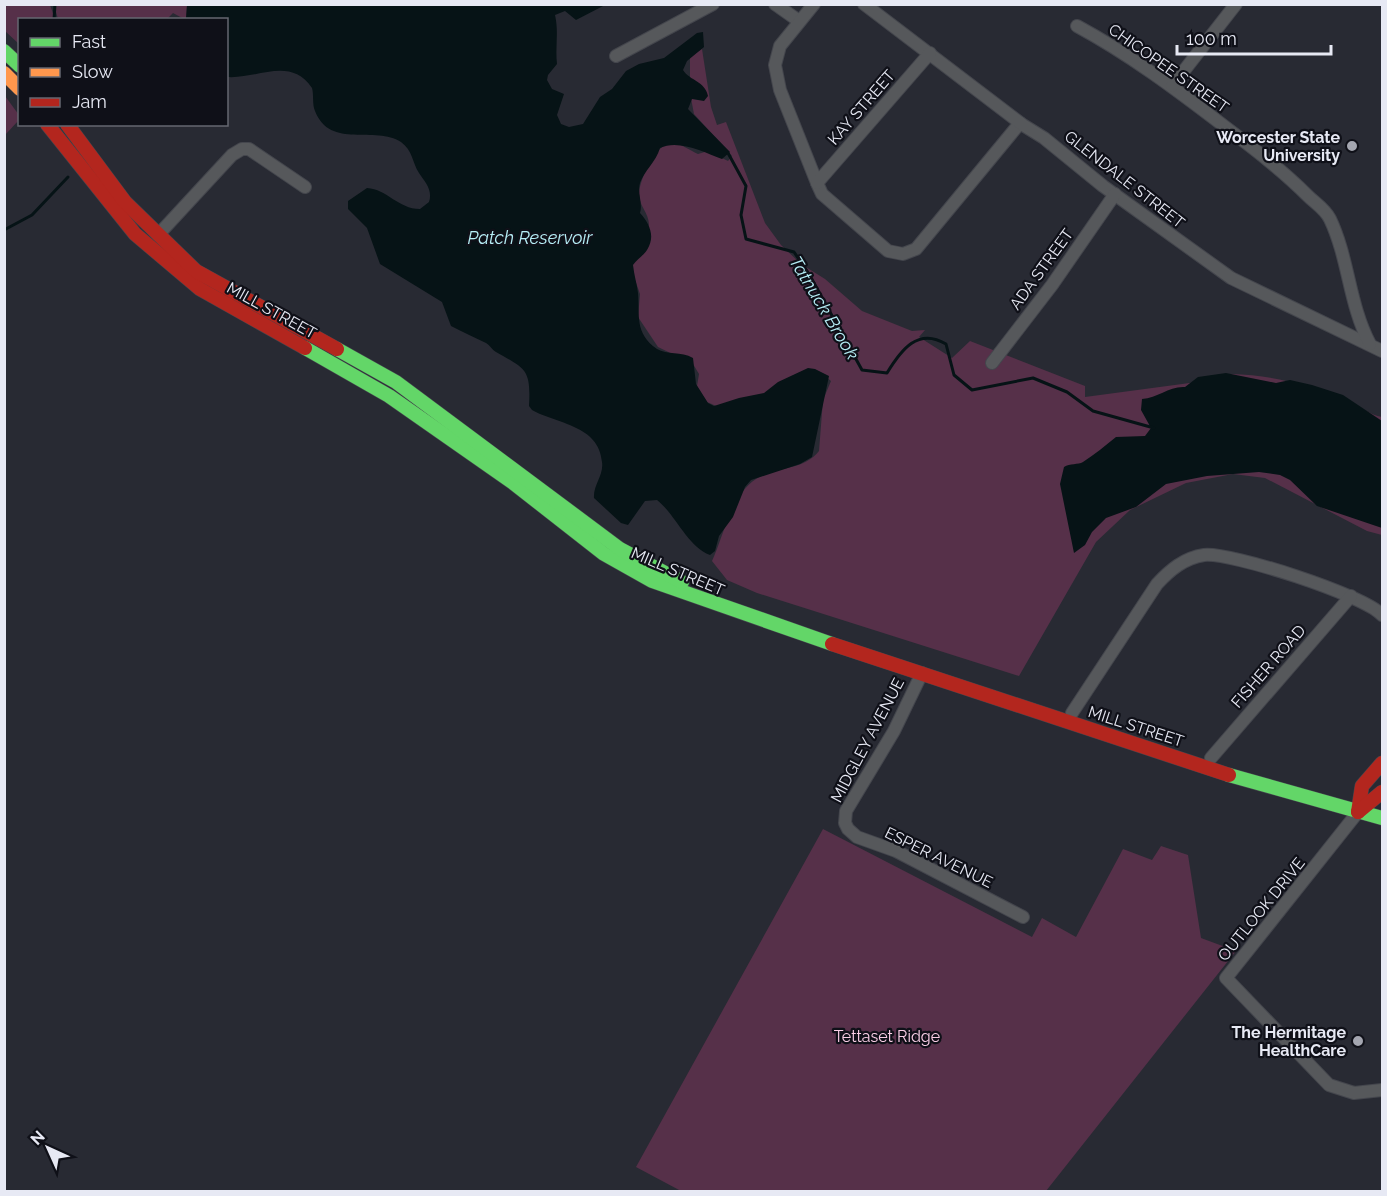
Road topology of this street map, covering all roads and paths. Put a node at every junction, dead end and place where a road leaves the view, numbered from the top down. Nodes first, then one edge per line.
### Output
1 (713, 4) edge
2 (775, 4) edge
3 (814, 4) edge
4 (864, 4) edge
5 (1236, 4) edge
6 (798, 21) junction
7 (1077, 26) dead end
8 (4, 51) edge
9 (930, 54) junction
10 (616, 56) dead end
11 (18, 64) edge
12 (4, 73) edge
13 (1172, 86) junction
14 (18, 87) edge
15 (1020, 123) junction
16 (49, 126) edge
17 (68, 126) edge
18 (817, 183) junction
19 (305, 187) dead end
20 (1114, 194) junction
21 (158, 235) junction
22 (1370, 344) junction
23 (1383, 351) edge
24 (992, 363) dead end
25 (569, 519) junction
26 (1351, 597) junction
27 (1383, 615) edge
28 (922, 673) junction
29 (1072, 713) junction
30 (1211, 758) junction
31 (1383, 763) edge
32 (1383, 792) edge
33 (1361, 806) junction
34 (1383, 807) edge
35 (1383, 818) edge
36 (845, 823) joint
37 (1023, 917) dead end
38 (1383, 1090) edge

1 - 10 street
2 - 6 street
3 - 6 street
4 - 9 street, GLENDALE STREET
5 - 13 street
6 - 18 street
7 - 13 street, CHICOPEE STREET
8 - 11 main road
9 - 15 street, GLENDALE STREET
9 - 18 street, KAY STREET
12 - 14 main road
13 - 22 street, CHICOPEE STREET
15 - 18 street
15 - 20 street, GLENDALE STREET
16 - 25 main road, MILL STREET
17 - 21 main road, MILL STREET
19 - 21 street
20 - 22 street, GLENDALE STREET
20 - 24 street, ADA STREET
21 - 25 main road, MILL STREET
22 - 23 street, GLENDALE STREET
25 - 28 main road, MILL STREET
25 - 29 main road, MILL STREET
26 - 27 street
26 - 29 street
26 - 30 street, FISHER ROAD
28 - 33 main road, MILL STREET
28 - 36 street, MIDGLEY AVENUE
29 - 30 main road, MILL STREET
30 - 33 main road, MILL STREET
31 - 33 main road
32 - 33 main road
33 - 34 main road, MILL STREET
33 - 35 main road, MILL STREET
33 - 38 street, OUTLOOK DRIVE
36 - 37 street, ESPER AVENUE

